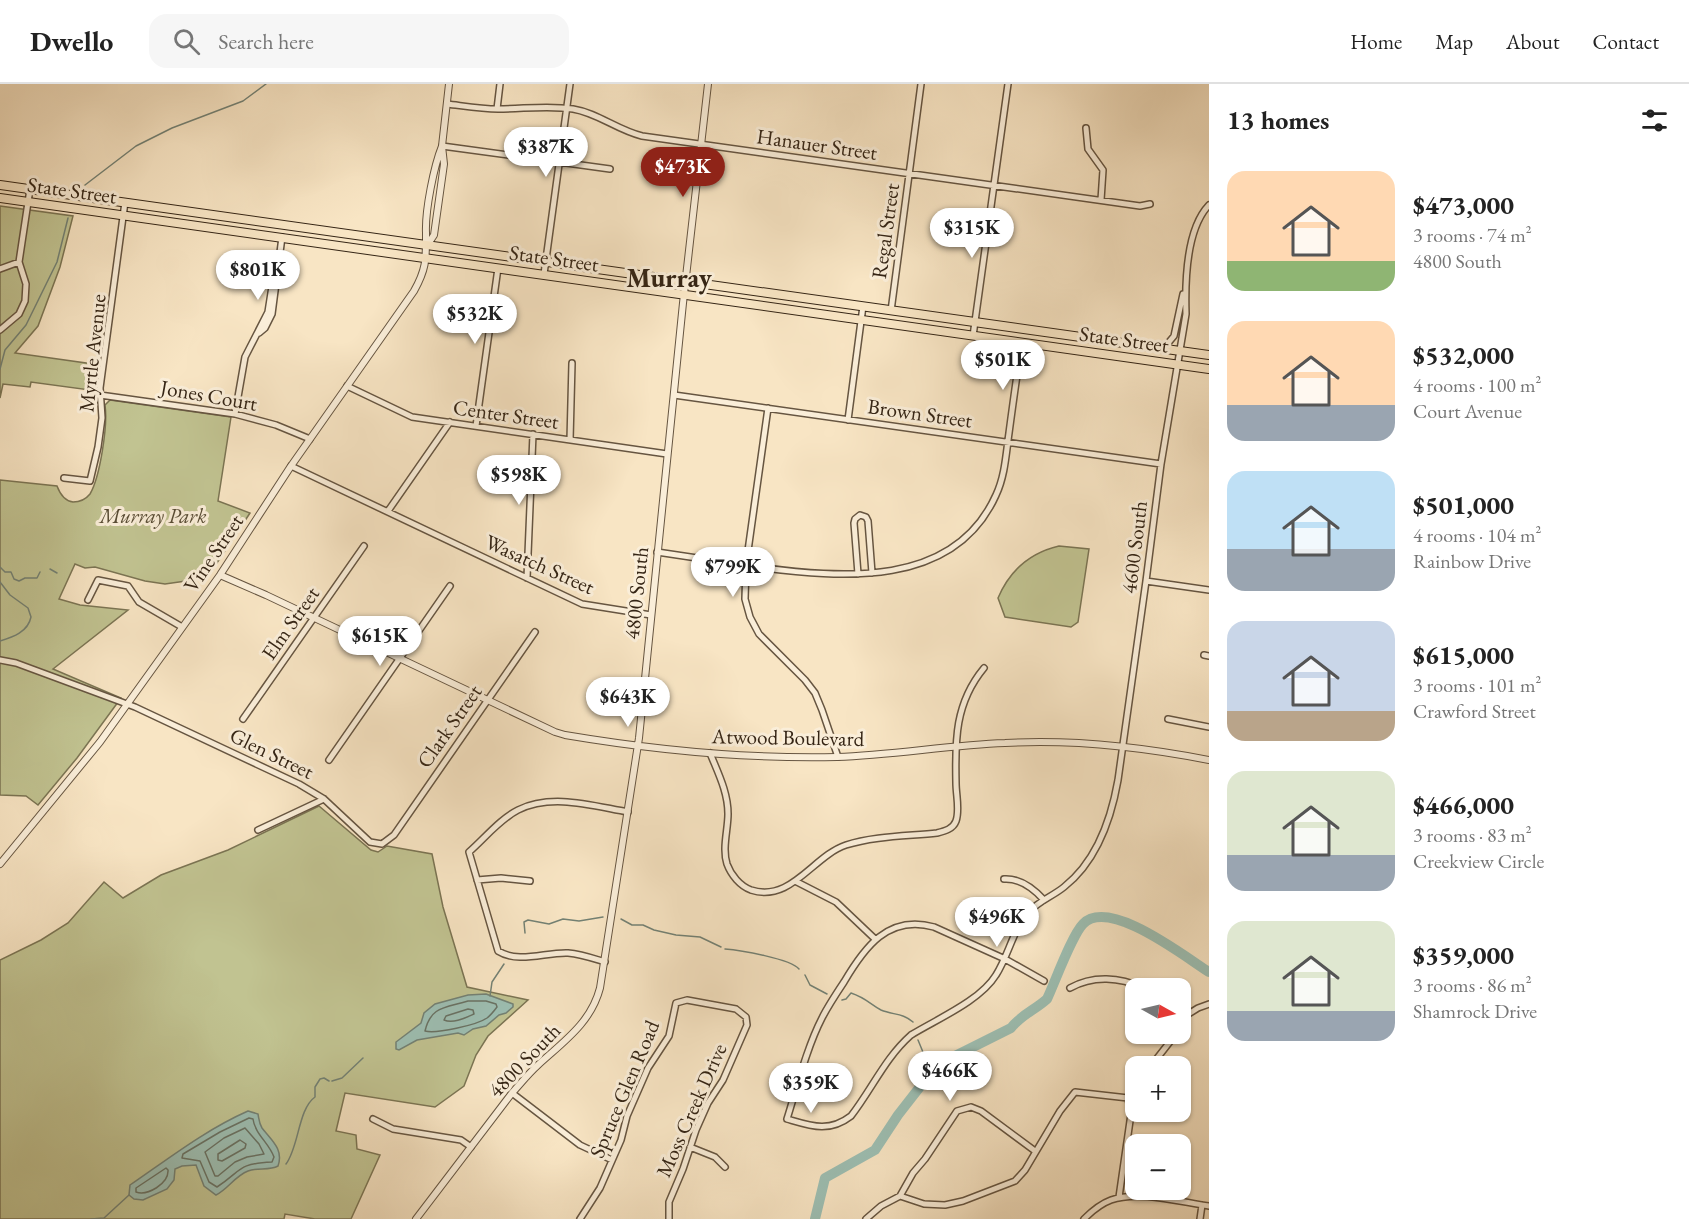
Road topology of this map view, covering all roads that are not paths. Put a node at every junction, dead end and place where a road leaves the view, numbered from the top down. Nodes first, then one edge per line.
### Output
1 (449, 84) edge
2 (500, 84) edge
3 (570, 84) edge
4 (708, 84) edge
5 (921, 84) edge
6 (1008, 84) edge
7 (447, 104) junction
8 (566, 108) junction
9 (497, 109) junction
10 (1086, 128) dead end
11 (702, 144) junction
12 (442, 146) junction
13 (559, 162) junction
14 (610, 170) dead end
15 (909, 174) junction
16 (0, 185) edge
17 (994, 185) junction
18 (30, 189) junction
19 (0, 198) edge
20 (1101, 200) junction
21 (28, 202) junction
22 (125, 202) junction
23 (1150, 204) dead end
24 (1209, 205) edge
25 (124, 215) junction
26 (282, 237) junction
27 (428, 244) junction
28 (426, 258) junction
29 (19, 262) junction
30 (546, 262) junction
31 (498, 268) junction
32 (0, 269) edge
33 (544, 274) junction
34 (686, 281) junction
35 (1185, 290) junction
36 (684, 295) junction
37 (863, 306) junction
38 (891, 311) junction
39 (861, 320) junction
40 (975, 322) junction
41 (0, 330) edge
42 (973, 336) junction
43 (1022, 342) junction
44 (1163, 349) junction
45 (1179, 351) junction
46 (1209, 355) edge
47 (572, 363) dead end
48 (1177, 364) junction
49 (1209, 369) edge
50 (346, 387) junction
51 (100, 395) junction
52 (674, 395) junction
53 (768, 408) junction
54 (236, 414) junction
55 (848, 420) junction
56 (450, 422) junction
57 (476, 426) junction
58 (533, 434) junction
59 (310, 439) junction
60 (570, 440) junction
61 (1008, 442) junction
62 (667, 454) junction
63 (1161, 464) junction
64 (291, 466) junction
65 (64, 478) dead end
66 (388, 512) junction
67 (364, 546) dead end
68 (657, 552) junction
69 (746, 565) junction
70 (872, 573) junction
71 (858, 574) junction
72 (220, 575) junction
73 (527, 578) junction
74 (1146, 581) junction
75 (450, 586) dead end
76 (1209, 590) edge
77 (88, 600) dead end
78 (651, 615) junction
79 (313, 619) junction
80 (182, 627) junction
81 (535, 632) dead end
82 (399, 659) junction
83 (0, 660) edge
84 (984, 668) dead end
85 (488, 699) junction
86 (127, 704) junction
87 (243, 719) dead end
88 (1168, 719) dead end
89 (1209, 727) edge
90 (638, 745) junction
91 (956, 747) junction
92 (1123, 747) junction
93 (710, 753) junction
94 (838, 757) junction
95 (329, 760) dead end
96 (1209, 760) edge
97 (324, 799) junction
98 (628, 812) junction
99 (258, 830) dead end
100 (390, 839) joint
101 (0, 864) edge
102 (1004, 879) dead end
103 (477, 880) junction
104 (530, 881) dead end
105 (795, 882) junction
106 (1044, 900) junction
107 (875, 939) junction
108 (1005, 958) junction
109 (605, 962) junction
110 (1044, 981) dead end
111 (1125, 981) edge
112 (1071, 988) dead end
113 (1209, 1004) edge
114 (1191, 1013) edge
115 (745, 1015) joint
116 (1168, 1044) edge
117 (1159, 1056) edge
118 (512, 1093) junction
119 (1125, 1098) edge
120 (373, 1119) dead end
121 (1130, 1122) edge
122 (471, 1147) junction
123 (690, 1148) junction
124 (1035, 1151) junction
125 (612, 1161) junction
126 (725, 1167) dead end
127 (900, 1196) junction
128 (1119, 1197) junction
129 (1202, 1205) junction
130 (1209, 1206) edge
131 (416, 1219) edge
132 (580, 1219) edge
133 (669, 1219) edge
134 (866, 1219) edge
135 (1084, 1219) edge
136 (1200, 1219) edge

1 - 7 street, Vine Street
2 - 9 street
3 - 8 street
4 - 11 street, 4800 South
5 - 15 street, Regal Street
6 - 17 street
7 - 9 street, Hanauer Street
7 - 12 street, Vine Street
8 - 9 street, Hanauer Street
8 - 11 street, Hanauer Street
8 - 13 street
10 - 20 street
11 - 15 street, Hanauer Street
11 - 34 street, 4800 South
12 - 13 street
12 - 27 street, Vine Street
13 - 14 street
13 - 30 street
15 - 17 street, Hanauer Street
15 - 38 street, Regal Street
16 - 18 main road, State Street
17 - 20 street, Hanauer Street
17 - 40 street
18 - 21 street
18 - 22 main road, State Street
19 - 21 main road, State Street
20 - 23 street, Hanauer Street
21 - 25 main road, State Street
21 - 29 street
22 - 25 street, Myrtle Avenue
22 - 27 main road, State Street
24 - 35 street
25 - 26 main road, State Street
25 - 51 street, Myrtle Avenue
26 - 28 main road, State Street
26 - 54 street
27 - 28 street, Vine Street
27 - 30 main road, State Street
28 - 31 main road, State Street
28 - 50 street, Vine Street
29 - 32 street
29 - 41 street
30 - 33 street
30 - 34 main road, State Street
31 - 33 main road, State Street
31 - 57 street
33 - 36 main road, State Street
34 - 36 street, 4800 South
34 - 37 main road, State Street
35 - 44 street
35 - 45 street, 4600 South
36 - 39 main road, State Street
36 - 52 street, 4800 South
37 - 38 main road, State Street
37 - 39 street
38 - 40 main road, State Street
39 - 42 main road, State Street
39 - 55 street
40 - 42 street
40 - 44 main road, State Street
42 - 43 main road, State Street
43 - 48 main road, State Street
43 - 61 street
44 - 45 main road, State Street
45 - 46 main road, State Street
45 - 48 street, 4600 South
47 - 60 street
48 - 49 main road, State Street
48 - 63 street, 4600 South
50 - 56 street, Center Street
50 - 59 street, Vine Street
51 - 54 street, Jones Court
51 - 65 street, Myrtle Avenue
52 - 53 street, Brown Street
52 - 62 street, 4800 South
53 - 55 street, Brown Street
53 - 69 street
54 - 59 street, Jones Court
55 - 61 street, Brown Street
56 - 57 street, Center Street
56 - 66 street
57 - 58 street, Center Street
58 - 60 street, Center Street
58 - 73 street
59 - 64 street, Vine Street
60 - 62 street, Center Street
61 - 63 street, Brown Street
61 - 70 street
62 - 68 street, 4800 South
63 - 74 street, 4600 South
64 - 66 street, Wasatch Street
64 - 72 street, Vine Street
66 - 73 street, Wasatch Street
67 - 79 street, Elm Street
68 - 69 street
68 - 78 street, 4800 South
69 - 71 street
69 - 94 street
70 - 71 street
70 - 71 street
72 - 79 street, Atwood Boulevard
72 - 80 street, Vine Street
73 - 78 street, Wasatch Street
74 - 76 street
74 - 92 street, 4600 South
75 - 82 street
77 - 80 street
78 - 90 street, 4800 South
79 - 82 street, Atwood Boulevard
79 - 87 street, Elm Street
80 - 86 street, Vine Street
81 - 85 street, Clark Street
82 - 85 street, Atwood Boulevard
82 - 95 street
83 - 86 street, Glen Street
84 - 91 street
85 - 90 street, Atwood Boulevard
85 - 100 street, Clark Street
86 - 97 street, Glen Street
86 - 101 street, Vine Street
88 - 89 street
90 - 93 street, Atwood Boulevard
90 - 98 street, 4800 South
91 - 92 street, Atwood Boulevard
91 - 94 street, Atwood Boulevard
91 - 105 street
92 - 96 street, Atwood Boulevard
92 - 106 street, 4600 South
93 - 94 street, Atwood Boulevard
93 - 105 street
97 - 99 street
97 - 100 street, Glen Street
98 - 103 street
98 - 109 street, 4800 South
102 - 106 street
103 - 104 street
103 - 109 street
105 - 107 street
106 - 108 street, 4600 South
107 - 108 street
107 - 108 street, 4600 South
108 - 110 street
109 - 118 street, 4800 South
111 - 112 street
113 - 114 street
115 - 123 street, Moss Creek Drive
115 - 125 street, Spruce Glen Road
116 - 117 street
118 - 122 street, 4800 South
118 - 125 street
119 - 124 street
120 - 122 street
121 - 128 street
122 - 131 street, 4800 South
123 - 126 street
123 - 133 street, Moss Creek Drive
124 - 127 street
124 - 127 street
125 - 132 street, Spruce Glen Road
127 - 134 street
128 - 129 street
128 - 135 street
129 - 130 street
129 - 136 street

